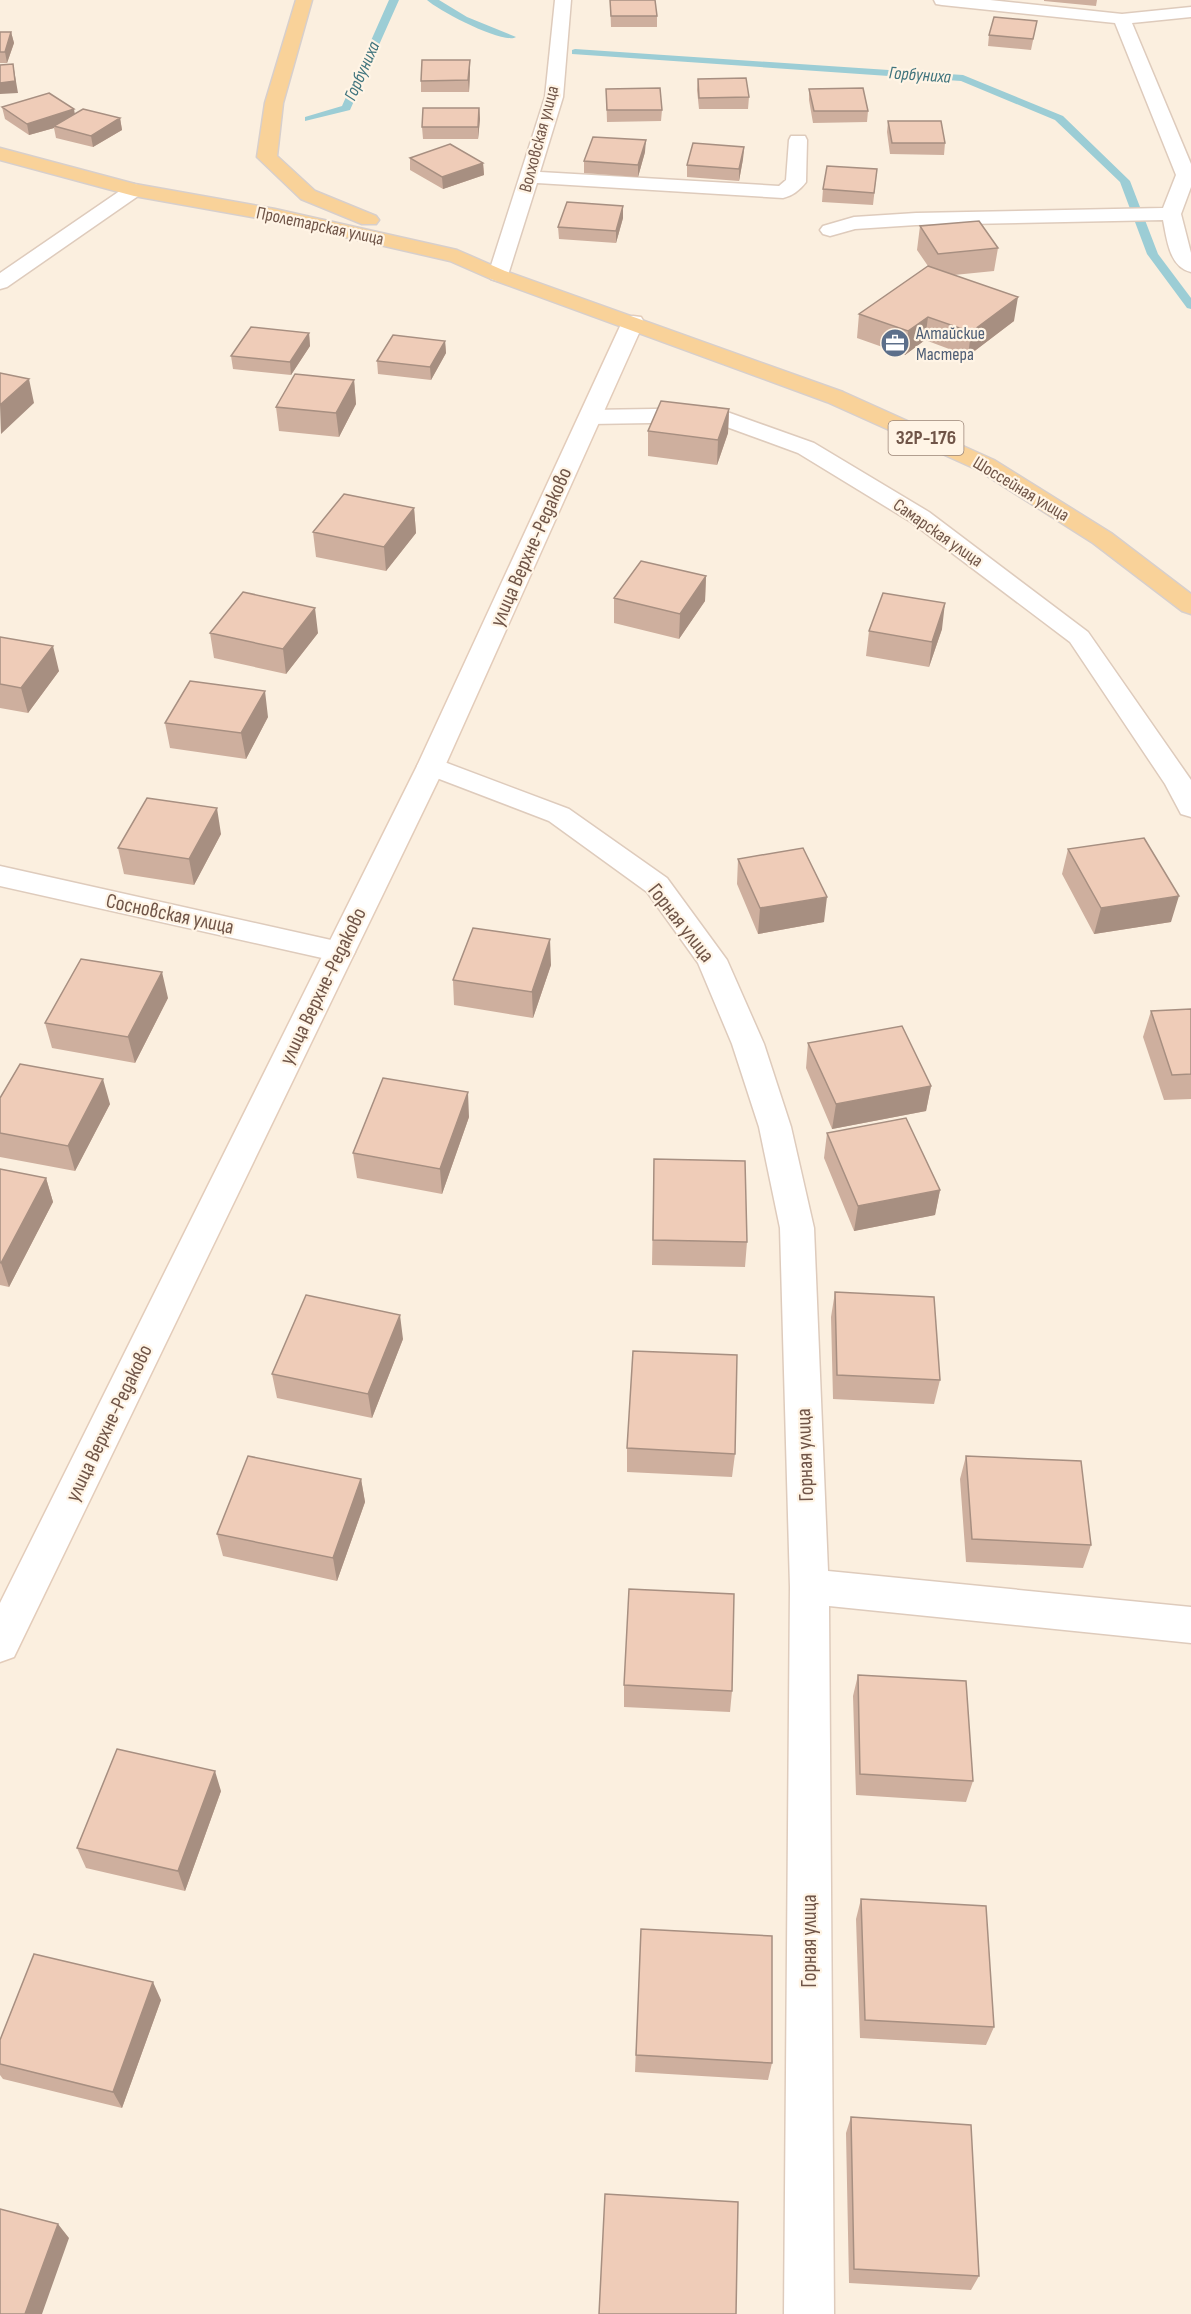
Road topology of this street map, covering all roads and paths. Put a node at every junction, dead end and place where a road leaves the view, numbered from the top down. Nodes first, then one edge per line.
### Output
1 (304, 0) edge
2 (562, 0) edge
3 (942, 0) edge
4 (1191, 12) edge
5 (1122, 19) junction
6 (798, 140) dead end
7 (0, 154) edge
8 (529, 177) junction
9 (134, 190) junction
10 (1171, 214) junction
11 (830, 230) dead end
12 (457, 256) junction
13 (1191, 266) edge
14 (498, 275) junction
15 (0, 283) edge
16 (633, 322) junction
17 (590, 417) junction
18 (1191, 606) edge
19 (431, 766) junction
20 (1191, 808) edge
21 (0, 876) edge
22 (340, 952) junction
23 (810, 1587) junction
24 (1191, 1625) edge
25 (0, 1644) edge
26 (809, 2314) edge

1 - 12 main road
2 - 8 street, Волховская улица
3 - 5 street
4 - 5 street
5 - 10 street
6 - 8 street
7 - 9 main road, Пролетарская улица
8 - 14 street, Волховская улица
9 - 12 main road, Пролетарская улица
9 - 15 street
10 - 11 street
10 - 13 street
12 - 14 main road, Пролетарская улица / 32Р-176
14 - 16 main road, Пролетарская улица / 32Р-176
16 - 17 street, улица Верхне-Редаково
16 - 18 main road, Шоссейная улица / 32Р-176
17 - 19 street, улица Верхне-Редаково
17 - 20 street, Самарская улица
19 - 22 street, улица Верхне-Редаково
19 - 23 street, Горная улица
21 - 22 street, Сосновская улица
22 - 25 street, улица Верхне-Редаково
23 - 24 street
23 - 26 street, Горная улица

